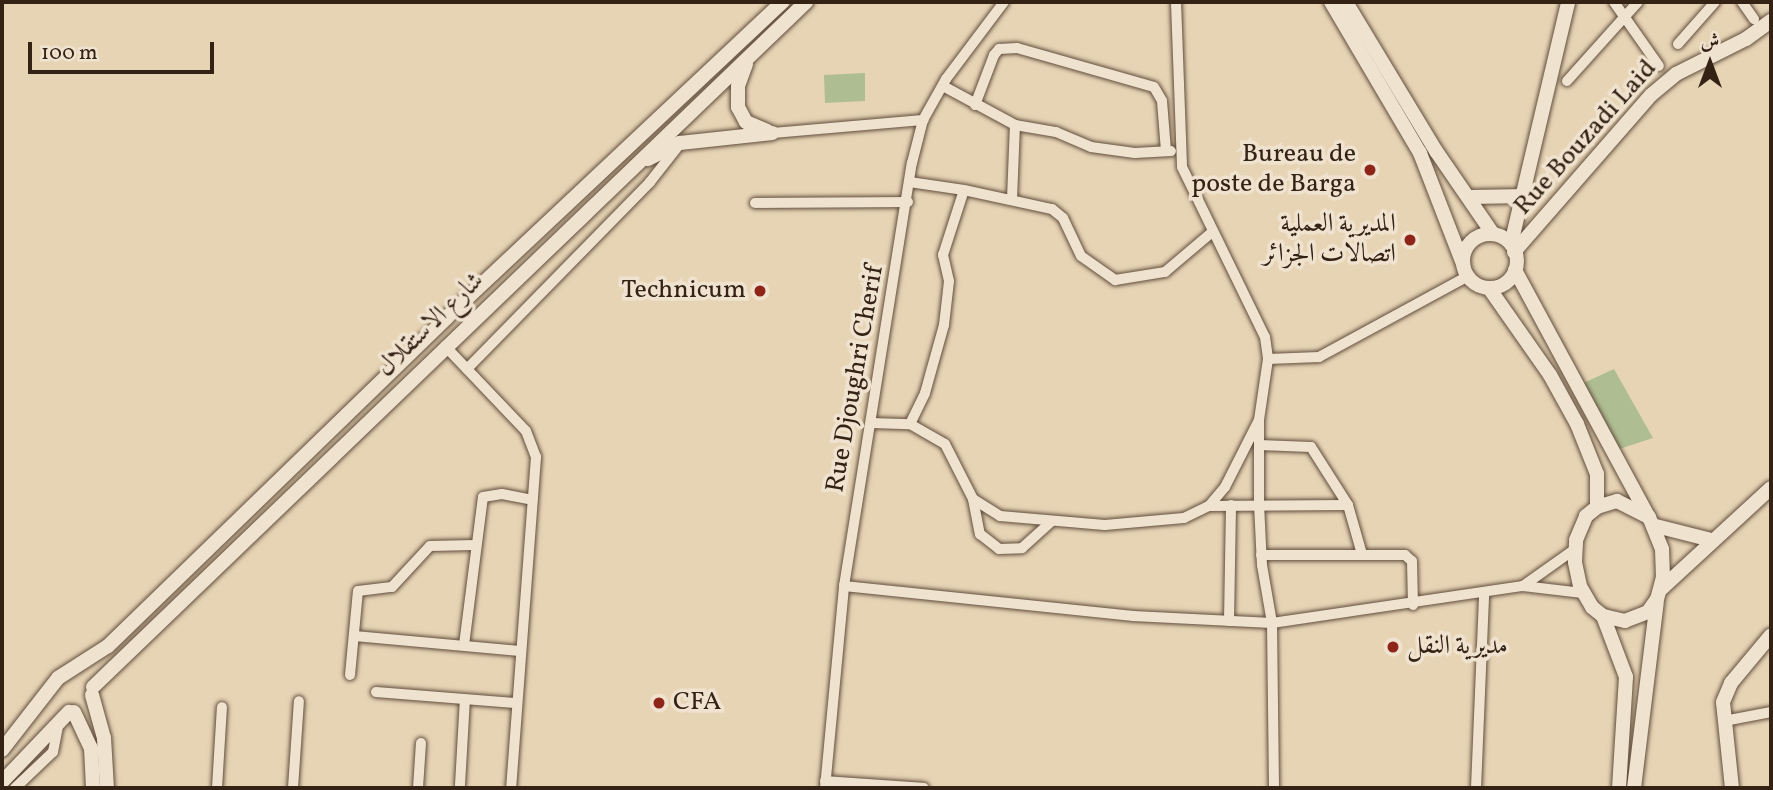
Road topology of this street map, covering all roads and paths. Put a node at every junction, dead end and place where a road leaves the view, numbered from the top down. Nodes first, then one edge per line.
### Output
1 (783, 2) edge
2 (806, 2) edge
3 (1003, 2) edge
4 (1176, 2) edge
5 (1331, 2) edge
6 (1346, 2) edge
7 (1567, 2) edge
8 (1614, 2) edge
9 (1638, 2) edge
10 (1715, 2) edge
11 (1742, 2) edge
12 (1626, 17) junction
13 (1754, 19) dead end
14 (1771, 21) edge
15 (1678, 44) dead end
16 (747, 61) junction
17 (1659, 66) dead end
18 (1567, 81) dead end
19 (943, 86) junction
20 (975, 105) junction
21 (923, 120) junction
22 (1015, 125) junction
23 (772, 132) junction
24 (680, 143) junction
25 (1179, 150) junction
26 (1166, 151) junction
27 (634, 166) junction
28 (910, 182) junction
29 (964, 190) junction
30 (1525, 196) junction
31 (1470, 197) junction
32 (1012, 199) junction
33 (908, 202) junction
34 (755, 203) dead end
35 (1211, 233) junction
36 (1493, 234) junction
37 (1513, 248) junction
38 (1466, 270) junction
39 (1515, 270) junction
40 (1489, 288) junction
41 (445, 346) junction
42 (1268, 359) junction
43 (467, 369) junction
44 (1259, 421) junction
45 (872, 423) junction
46 (910, 424) junction
47 (1259, 445) junction
48 (1771, 488) edge
49 (973, 499) junction
50 (532, 500) junction
51 (1259, 503) junction
52 (1231, 505) junction
53 (1348, 505) junction
54 (1209, 506) junction
55 (1597, 507) junction
56 (1051, 522) junction
57 (1652, 522) junction
58 (1711, 540) junction
59 (474, 545) junction
60 (1575, 549) junction
61 (1362, 554) junction
62 (1261, 555) junction
63 (844, 586) junction
64 (1523, 586) junction
65 (1583, 593) junction
66 (1484, 594) junction
67 (1659, 594) junction
68 (1413, 605) junction
69 (1603, 617) junction
70 (1229, 621) junction
71 (1272, 623) junction
72 (1771, 635) edge
73 (354, 636) junction
74 (464, 645) junction
75 (520, 651) junction
76 (67, 673) junction
77 (350, 675) dead end
78 (52, 687) junction
79 (92, 691) junction
80 (376, 692) dead end
81 (465, 699) junction
82 (299, 701) dead end
83 (515, 704) junction
84 (222, 707) dead end
85 (1771, 711) edge
86 (71, 712) junction
87 (1724, 721) junction
88 (58, 727) junction
89 (421, 743) dead end
90 (2, 750) edge
91 (2, 782) edge
92 (460, 785) dead end
93 (825, 785) edge
94 (15, 788) edge
95 (93, 788) edge
96 (107, 788) edge
97 (217, 788) edge
98 (293, 788) edge
99 (418, 788) edge
100 (511, 788) edge
101 (924, 788) edge
102 (1274, 788) edge
103 (1476, 788) edge
104 (1619, 788) edge
105 (1634, 788) edge
106 (1732, 788) edge

1 - 76 main road, شارع الاستقلال
2 - 16 main road, شارع الاستقلال
3 - 19 street, Rue Djoughri Cherif
4 - 25 street
5 - 38 main road
6 - 31 main road
7 - 30 main road
8 - 12 street
9 - 12 street
10 - 15 street
11 - 13 street
12 - 17 street
12 - 18 street
14 - 37 main road, Rue Bouzadi Laid
16 - 23 main road
16 - 27 main road, شارع الاستقلال
19 - 20 street
19 - 21 street, Rue Djoughri Cherif
20 - 22 street
20 - 26 street
21 - 23 street
21 - 28 street, Rue Djoughri Cherif
22 - 26 street
22 - 32 street
23 - 24 main road
24 - 27 main road
24 - 43 street
25 - 26 street
25 - 35 street
27 - 41 main road, شارع الاستقلال
28 - 29 street
28 - 33 street, Rue Djoughri Cherif
29 - 32 street
29 - 46 street
30 - 31 main road
30 - 37 main road
31 - 36 main road
32 - 35 street
33 - 34 street
33 - 45 street, Rue Djoughri Cherif
35 - 42 street
36 - 37 main road
36 - 38 main road
37 - 39 main road
38 - 40 main road
38 - 42 street
39 - 40 main road
39 - 57 main road
40 - 55 main road
41 - 43 street
41 - 79 main road, شارع الاستقلال
42 - 44 street
43 - 50 street
44 - 47 street
44 - 54 street
45 - 46 street
45 - 63 street, Rue Djoughri Cherif
46 - 49 street
47 - 51 street
47 - 53 street
48 - 58 main road
49 - 56 street
49 - 56 street
50 - 59 street
50 - 75 street
51 - 52 street
51 - 53 street
51 - 62 street
52 - 54 street
52 - 70 street
53 - 61 street
54 - 56 street
55 - 57 main road
55 - 60 main road
57 - 58 main road
57 - 67 main road
58 - 67 main road
59 - 73 street
59 - 74 street
60 - 64 street
60 - 65 main road
61 - 62 street
61 - 68 street
62 - 71 street
63 - 70 street
63 - 93 street, Rue Djoughri Cherif
64 - 65 street
64 - 66 street
65 - 69 main road
66 - 68 street
66 - 103 street
67 - 69 main road
67 - 105 main road
68 - 71 street
69 - 104 main road
70 - 71 street
71 - 102 street
72 - 87 main road
73 - 74 street
73 - 77 street
74 - 75 street
75 - 83 street
76 - 78 main road
76 - 79 main road
78 - 86 main road
78 - 90 main road
79 - 86 main road
79 - 96 main road
80 - 81 street
81 - 83 street
81 - 92 street
82 - 98 street
83 - 100 street
84 - 97 street
85 - 87 street
86 - 88 main road
86 - 95 main road
87 - 106 main road
88 - 91 main road
88 - 94 street
89 - 99 street
93 - 101 street

